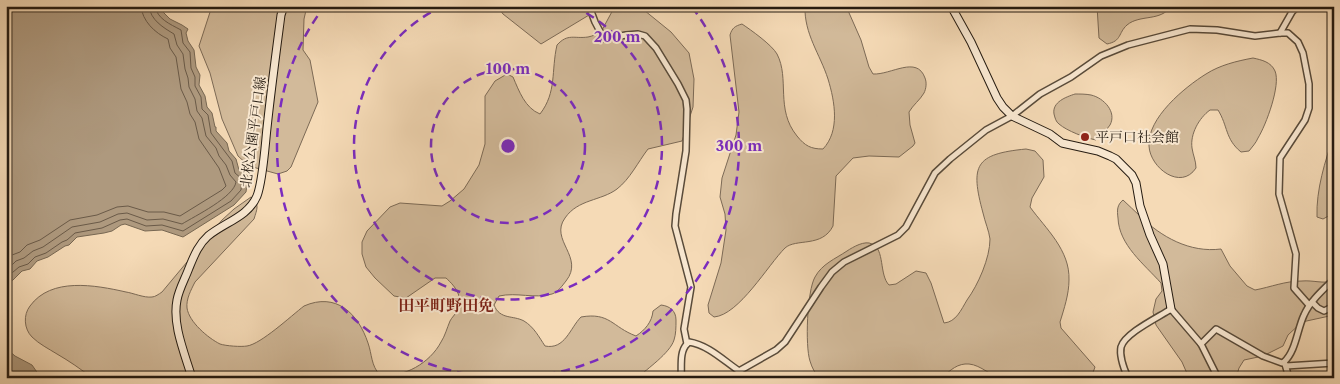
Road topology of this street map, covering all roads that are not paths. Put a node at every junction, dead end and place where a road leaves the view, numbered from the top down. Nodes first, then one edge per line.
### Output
1 (284, 6) edge
2 (589, 6) edge
3 (951, 6) edge
4 (1298, 6) edge
5 (1280, 33) junction
6 (1012, 116) junction
7 (1334, 279) edge
8 (1311, 303) junction
9 (1334, 306) edge
10 (1171, 309) junction
11 (687, 344) junction
12 (1201, 344) junction
13 (1334, 363) edge
14 (1285, 364) junction
15 (192, 378) edge
16 (681, 378) edge
17 (1128, 378) edge
18 (1218, 378) edge
19 (1289, 378) edge

1 - 15 main road, 北松公園平戸口線
2 - 11 street
3 - 6 main road
4 - 5 street
5 - 6 street
5 - 8 street
6 - 10 main road
6 - 11 street
7 - 8 street
8 - 9 street
8 - 14 street
10 - 12 street
10 - 17 street
11 - 16 street
12 - 14 street
12 - 18 street
13 - 14 street
14 - 19 street

